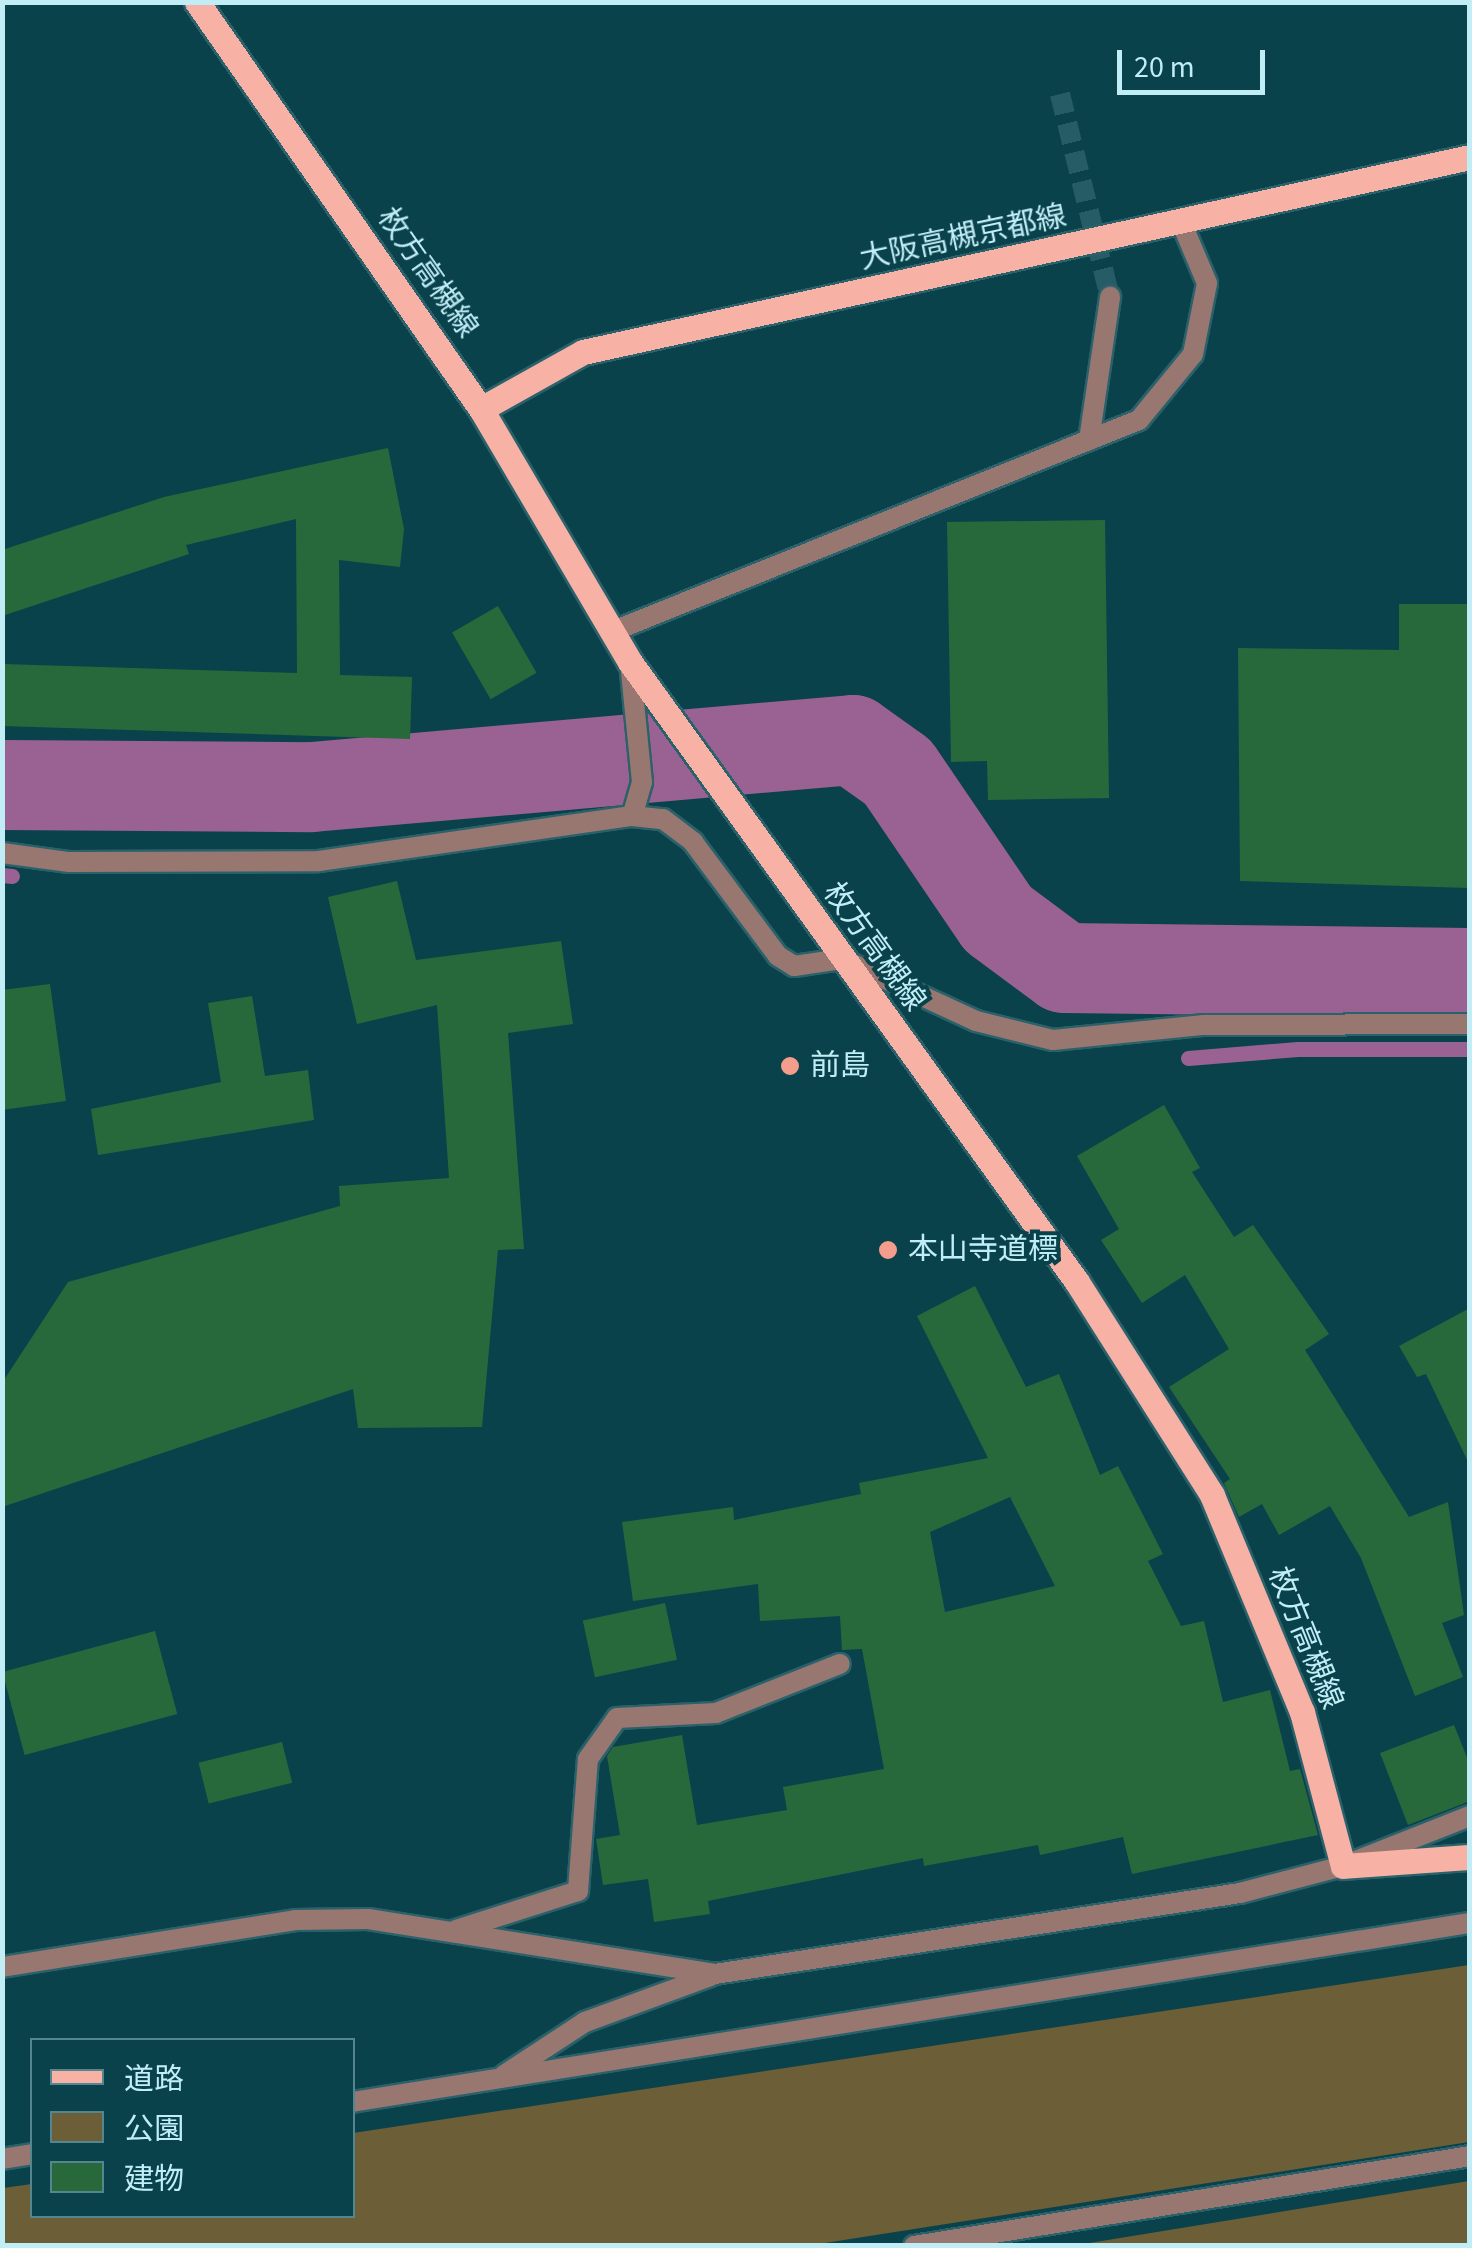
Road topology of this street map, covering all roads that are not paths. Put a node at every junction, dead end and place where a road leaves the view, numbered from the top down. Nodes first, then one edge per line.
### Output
1 (197, 2) edge
2 (1470, 157) edge
3 (1182, 224) junction
4 (1110, 297) tunnel mouth
5 (480, 408) junction
6 (1088, 440) junction
7 (611, 632) junction
8 (630, 662) junction
9 (632, 816) junction
10 (2, 852) edge
11 (842, 959) junction
12 (1470, 1024) edge
13 (840, 1664) dead end
14 (1470, 1816) edge
15 (1470, 1857) edge
16 (1343, 1866) junction
17 (1470, 1924) edge
18 (449, 1932) junction
19 (2, 1967) edge
20 (714, 1974) junction
21 (498, 2079) junction
22 (355, 2102) edge
23 (30, 2154) edge
24 (1470, 2156) edge
25 (2, 2159) edge
26 (914, 2246) edge

1 - 5 main road, 枚方高槻線
2 - 3 main road, 大阪高槻京都線
3 - 5 main road, 大阪高槻京都線
3 - 6 street
4 - 6 street
5 - 7 main road, 枚方高槻線
6 - 7 street
7 - 8 main road, 枚方高槻線
8 - 9 street
8 - 11 main road, 枚方高槻線
9 - 10 street
9 - 11 street
11 - 12 street
11 - 16 main road, 枚方高槻線
13 - 18 street
14 - 16 street
15 - 16 main road
16 - 20 street
17 - 21 street
18 - 19 street
18 - 20 street
20 - 21 street
21 - 22 street
23 - 25 street
24 - 26 street

